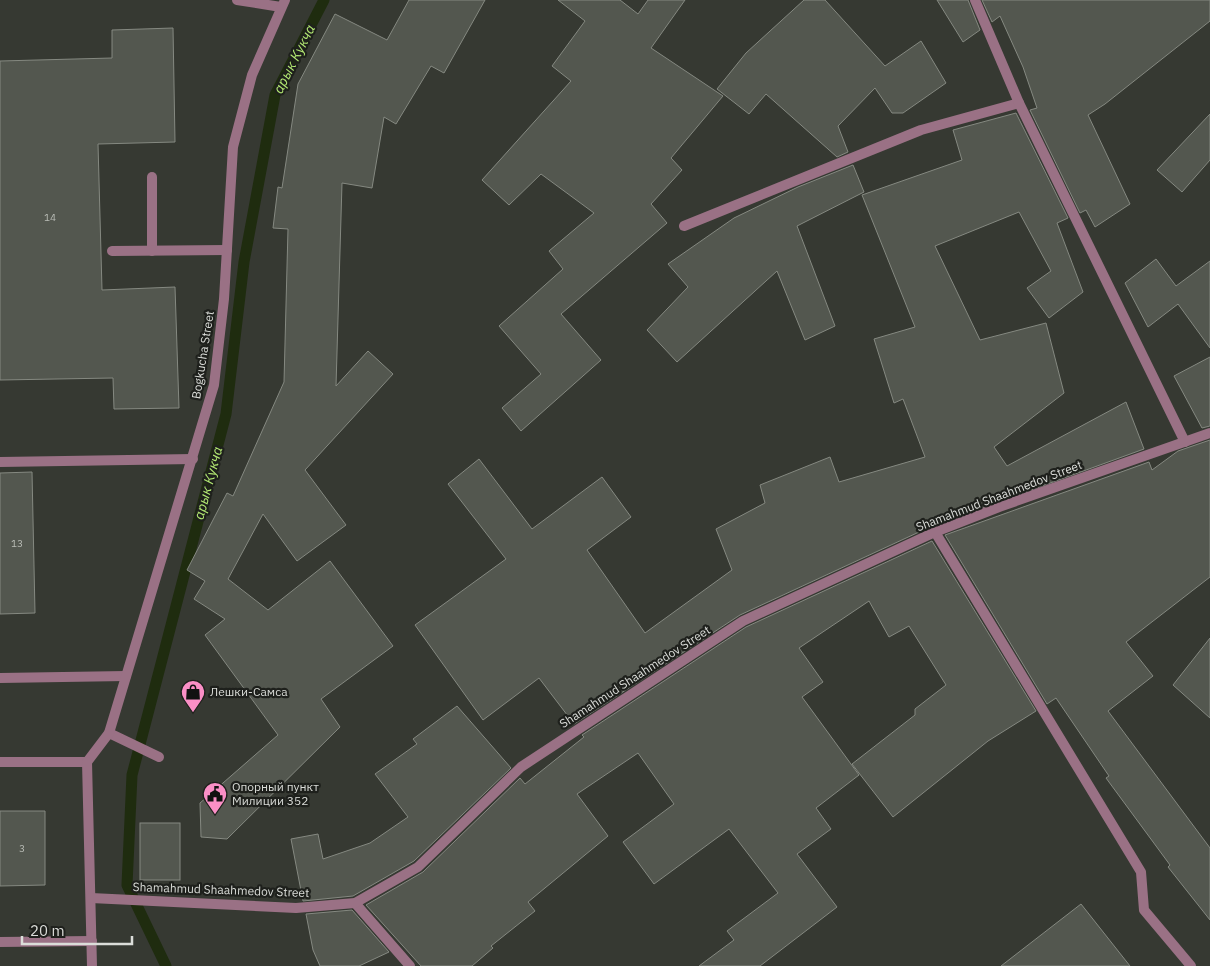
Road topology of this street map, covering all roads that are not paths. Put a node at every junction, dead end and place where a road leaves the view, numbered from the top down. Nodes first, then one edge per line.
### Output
1 (236, 0) edge
2 (975, 0) edge
3 (283, 3) edge
4 (1020, 103) junction
5 (152, 177) dead end
6 (684, 226) dead end
7 (227, 250) junction
8 (112, 251) dead end
9 (152, 251) junction
10 (1210, 433) edge
11 (1184, 442) junction
12 (193, 459) junction
13 (0, 462) edge
14 (935, 532) junction
15 (126, 676) junction
16 (0, 678) edge
17 (109, 733) junction
18 (159, 757) dead end
19 (0, 762) edge
20 (87, 762) junction
21 (91, 898) junction
22 (356, 903) junction
23 (92, 941) junction
24 (0, 942) edge
25 (92, 966) edge
26 (410, 966) edge
27 (1191, 966) edge

1 - 3 street
2 - 4 street
3 - 7 street, Bogkucha Street
4 - 6 street
4 - 11 street
5 - 9 street
7 - 9 street
7 - 12 street, Bogkucha Street
8 - 9 street
10 - 11 street, Shamahmud Shaahmedov Street
11 - 14 street, Shamahmud Shaahmedov Street
12 - 13 street
12 - 15 street, Bogkucha Street
14 - 22 street, Shamahmud Shaahmedov Street
14 - 27 street
15 - 16 street
15 - 17 street, Bogkucha Street
17 - 18 street
17 - 20 street, Bogkucha Street
19 - 20 street
20 - 21 street
21 - 22 street, Shamahmud Shaahmedov Street
21 - 23 street
22 - 26 street
23 - 24 street
23 - 25 street

